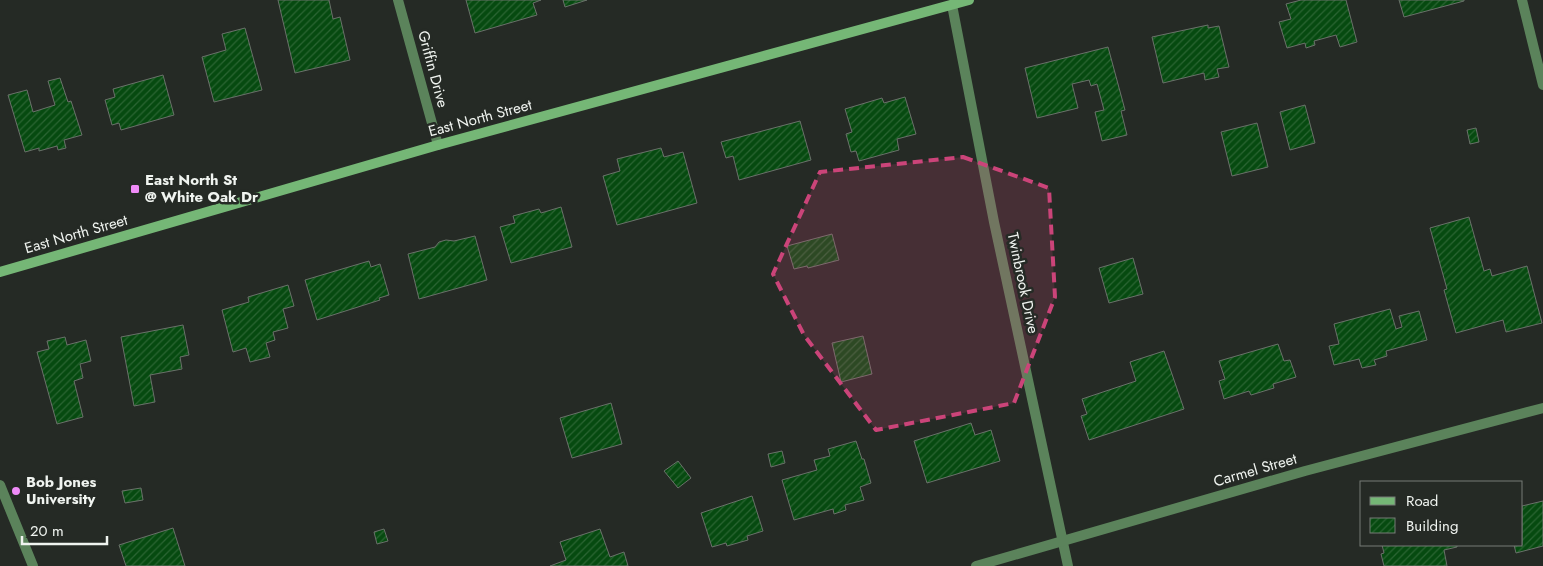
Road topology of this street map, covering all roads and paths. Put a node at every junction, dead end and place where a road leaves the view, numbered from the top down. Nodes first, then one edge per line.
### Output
1 (398, 0) edge
2 (969, 0) edge
3 (1522, 0) edge
4 (952, 5) junction
5 (1543, 85) edge
6 (438, 145) junction
7 (0, 272) edge
8 (1543, 408) edge
9 (0, 485) edge
10 (1062, 541) junction
11 (33, 566) edge
12 (976, 566) edge
13 (1068, 566) edge

1 - 6 street, Griffin Drive
2 - 4 main road, East North Street
3 - 5 street
4 - 6 main road, East North Street
4 - 10 street, Twinbrook Drive
6 - 7 main road, East North Street
8 - 10 street, Carmel Street
9 - 11 street
10 - 12 street, Carmel Street
10 - 13 street, Twinbrook Drive

